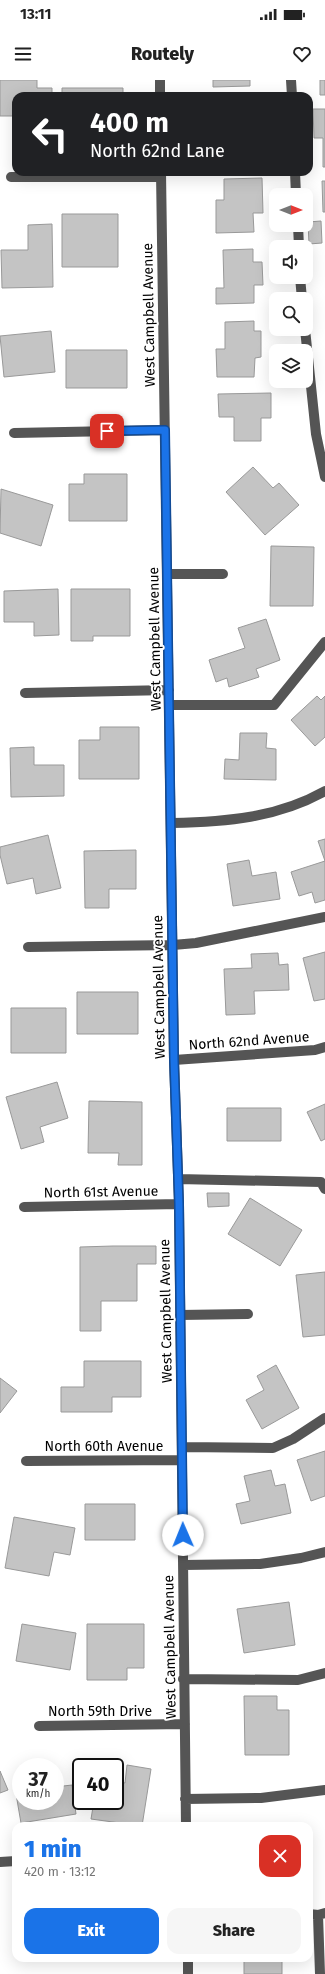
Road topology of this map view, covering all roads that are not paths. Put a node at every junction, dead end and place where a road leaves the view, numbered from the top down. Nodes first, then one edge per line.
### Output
1 (160, 80) edge
2 (291, 80) edge
3 (160, 92) edge
4 (292, 92) edge
5 (86, 176) edge
6 (161, 176) edge
7 (295, 176) edge
8 (11, 177) dead end
9 (296, 188) edge
10 (306, 336) edge
11 (165, 430) junction
12 (14, 433) dead end
13 (325, 478) edge
14 (168, 574) junction
15 (223, 574) dead end
16 (325, 642) edge
17 (169, 690) junction
18 (25, 693) dead end
19 (169, 706) junction
20 (325, 791) edge
21 (172, 823) junction
22 (325, 917) edge
23 (173, 945) junction
24 (28, 947) dead end
25 (325, 1047) edge
26 (174, 1060) junction
27 (178, 1179) junction
28 (325, 1189) edge
29 (179, 1204) junction
30 (24, 1207) dead end
31 (248, 1314) dead end
32 (180, 1315) junction
33 (325, 1418) edge
34 (182, 1447) junction
35 (182, 1460) junction
36 (26, 1461) dead end
37 (325, 1552) edge
38 (183, 1565) junction
39 (325, 1673) edge
40 (183, 1679) junction
41 (185, 1724) junction
42 (39, 1726) dead end
43 (325, 1790) edge
44 (185, 1799) junction
45 (186, 1822) edge
46 (12, 1861) edge
47 (0, 1862) edge
48 (318, 1914) edge
49 (188, 1962) edge
50 (188, 1974) edge
51 (320, 1974) edge

1 - 3 street
2 - 4 street
5 - 8 street
6 - 11 street, West Campbell Avenue
7 - 9 street
10 - 13 street
11 - 12 street
11 - 14 street, West Campbell Avenue
14 - 15 street
14 - 17 street, West Campbell Avenue
16 - 19 street
17 - 18 street
17 - 19 street, West Campbell Avenue
19 - 21 street, West Campbell Avenue
20 - 21 street
21 - 23 street, West Campbell Avenue
22 - 23 street
23 - 24 street
23 - 26 street, West Campbell Avenue
25 - 26 street, North 62nd Avenue
26 - 27 street, West Campbell Avenue
27 - 28 street
27 - 29 street, West Campbell Avenue
29 - 30 street, North 61st Avenue
29 - 32 street, West Campbell Avenue
31 - 32 street
32 - 34 street, West Campbell Avenue
33 - 34 street
34 - 35 street, West Campbell Avenue
35 - 36 street, North 60th Avenue
35 - 38 street, West Campbell Avenue
37 - 38 street
38 - 40 street, West Campbell Avenue
39 - 40 street
40 - 41 street, West Campbell Avenue
41 - 42 street, North 59th Drive
41 - 44 street, West Campbell Avenue
43 - 44 street
44 - 45 street, West Campbell Avenue
46 - 47 street
48 - 51 street
49 - 50 street

